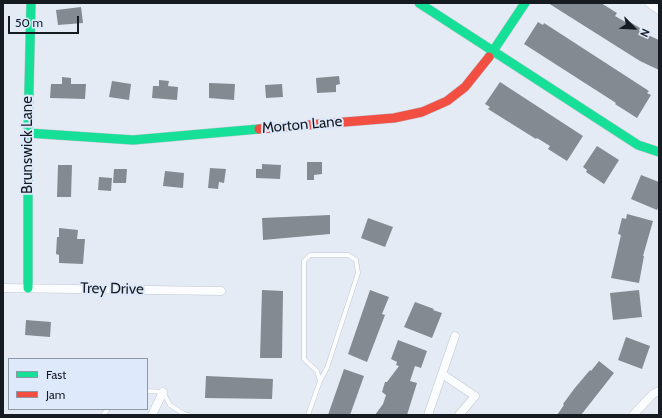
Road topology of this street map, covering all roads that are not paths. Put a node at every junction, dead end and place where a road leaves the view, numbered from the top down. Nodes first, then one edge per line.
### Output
1 (31, 3) edge
2 (419, 3) edge
3 (525, 3) edge
4 (649, 3) edge
5 (659, 10) edge
6 (494, 51) junction
7 (28, 133) junction
8 (659, 152) edge
9 (3, 288) edge
10 (28, 288) junction
11 (221, 291) dead end
12 (455, 336) dead end
13 (442, 374) junction
14 (320, 381) junction
15 (148, 391) edge
16 (659, 391) edge
17 (163, 392) junction
18 (152, 415) edge
19 (188, 415) edge
20 (308, 415) edge
21 (428, 415) edge
22 (459, 415) edge
23 (633, 415) edge

1 - 7 street, Brunswick Lane
2 - 6 street
3 - 6 street, Morton Lane
4 - 5 street
6 - 7 street, Morton Lane
6 - 8 street
7 - 10 street, Brunswick Lane
9 - 10 street, Trey Drive
10 - 11 street, Trey Drive
12 - 13 street
13 - 21 street
13 - 22 street
14 - 14 lane
14 - 20 lane
15 - 17 lane
16 - 23 street
17 - 18 street
17 - 19 lane

